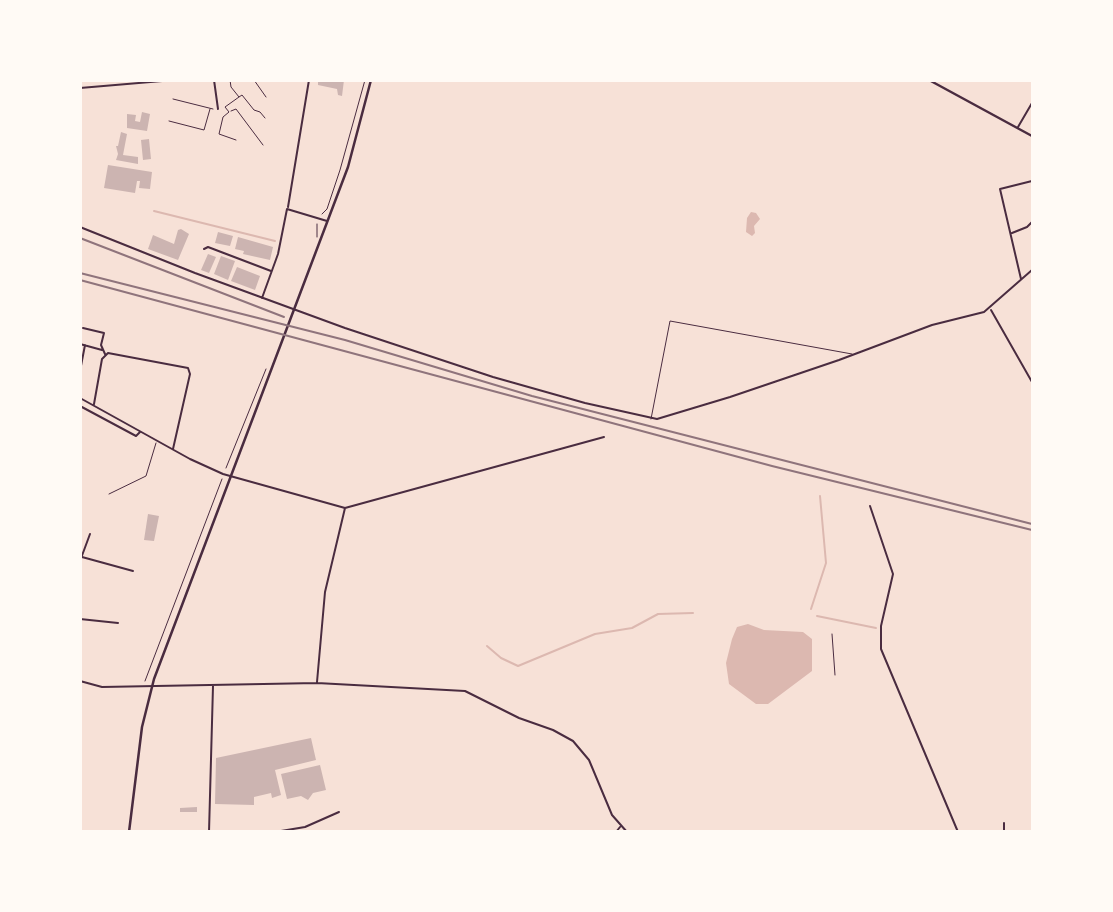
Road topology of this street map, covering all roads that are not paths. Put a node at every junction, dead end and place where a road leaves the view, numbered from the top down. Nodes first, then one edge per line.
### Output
1 (174, 80) edge
2 (214, 80) edge
3 (309, 80) edge
4 (371, 80) edge
5 (929, 80) edge
6 (129, 82) edge
7 (80, 88) edge
8 (1032, 103) edge
9 (218, 109) road end
10 (1018, 128) junction
11 (1032, 136) edge
12 (1032, 181) edge
13 (287, 209) junction
14 (328, 221) junction
15 (1032, 222) edge
16 (80, 227) edge
17 (1011, 233) junction
18 (204, 249) dead end
19 (1032, 270) edge
20 (272, 272) junction
21 (1022, 280) junction
22 (262, 298) junction
23 (991, 309) junction
24 (83, 327) dead end
25 (80, 344) edge
26 (85, 345) junction
27 (103, 350) junction
28 (106, 354) junction
29 (854, 355) junction
30 (80, 371) edge
31 (1032, 382) edge
32 (80, 398) edge
33 (80, 405) edge
34 (94, 405) junction
35 (651, 419) junction
36 (140, 432) junction
37 (604, 437) dead end
38 (157, 441) junction
39 (173, 450) junction
40 (230, 476) junction
41 (109, 494) dead end
42 (870, 506) dead end
43 (345, 508) junction
44 (90, 534) dead end
45 (82, 556) junction
46 (80, 561) edge
47 (133, 571) dead end
48 (80, 619) edge
49 (118, 623) dead end
50 (80, 681) edge
51 (317, 683) junction
52 (152, 686) junction
53 (213, 686) junction
54 (339, 812) dead end
55 (1004, 823) dead end
56 (621, 826) junction
57 (129, 831) edge
58 (135, 831) edge
59 (209, 831) edge
60 (275, 831) edge
61 (616, 831) edge
62 (627, 831) edge
63 (958, 831) edge
64 (1004, 831) edge

1 - 6 street
2 - 9 street
3 - 13 street
4 - 14 street
5 - 10 street
6 - 7 street
8 - 10 street
10 - 11 street
12 - 17 street
13 - 14 street
13 - 20 street
14 - 40 street
15 - 17 street
16 - 22 street
17 - 21 street
18 - 20 street
19 - 21 street
20 - 22 street
21 - 23 street
22 - 35 street
23 - 29 street
23 - 31 street
24 - 27 street
25 - 26 street
26 - 27 street
26 - 30 street
27 - 28 street
28 - 34 street
28 - 39 street
29 - 35 street
29 - 35 lane
32 - 34 street
33 - 36 street
34 - 36 street
36 - 38 street
37 - 43 street
38 - 39 street
38 - 41 lane
39 - 40 street
40 - 43 street
40 - 52 street
42 - 63 street
43 - 51 street
44 - 45 street
45 - 46 street
45 - 47 street
48 - 49 street
50 - 52 street
51 - 53 street
51 - 56 street
52 - 53 street
52 - 57 street
53 - 59 street
54 - 60 street
55 - 64 street
56 - 61 street
56 - 62 street
57 - 58 street

